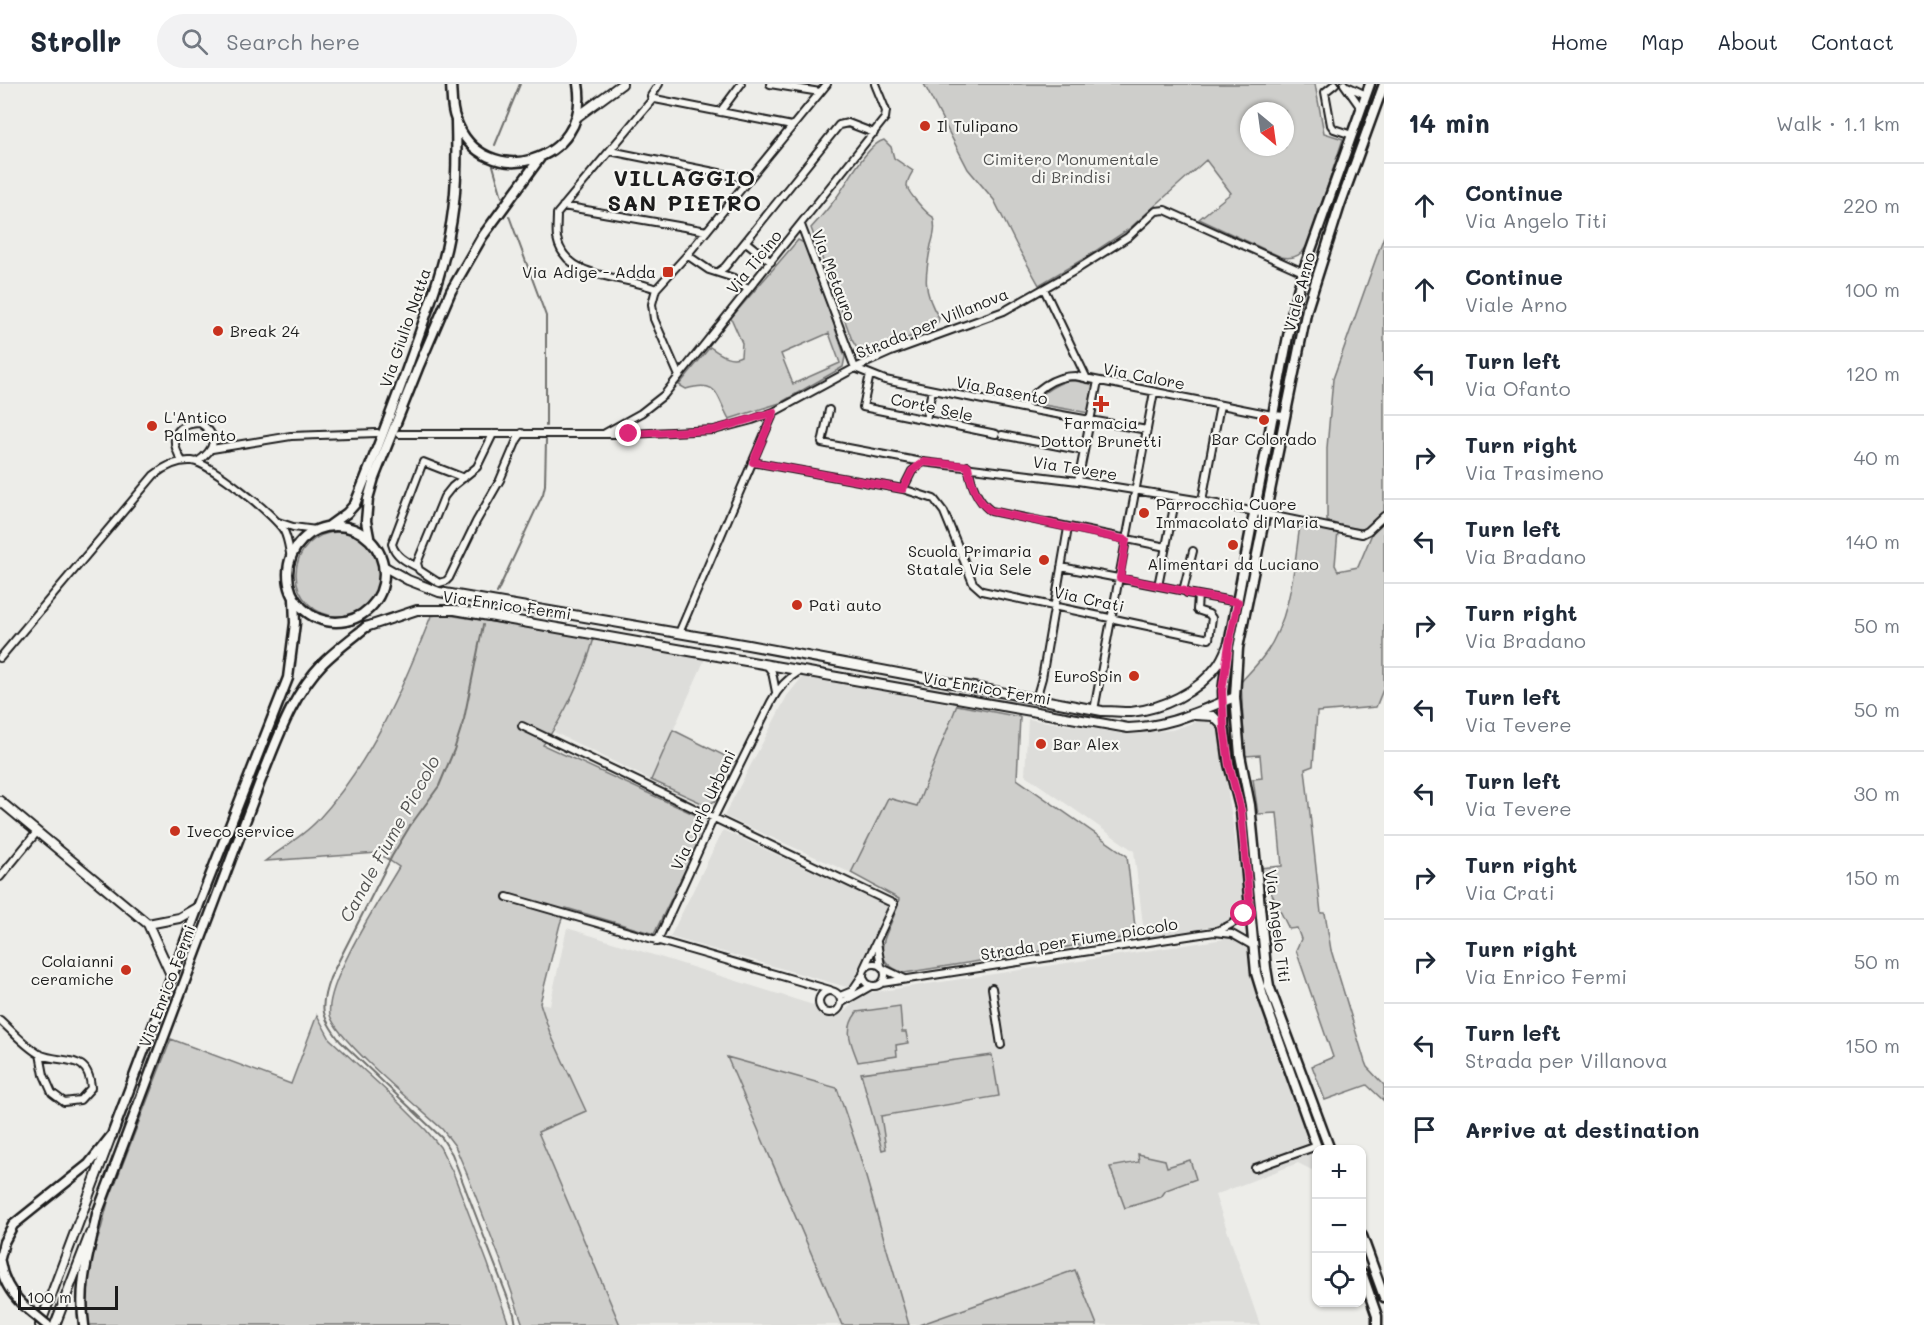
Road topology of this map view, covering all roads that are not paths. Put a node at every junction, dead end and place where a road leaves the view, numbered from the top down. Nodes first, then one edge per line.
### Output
1 (578, 84) edge
2 (622, 84) edge
3 (659, 84) edge
4 (741, 84) edge
5 (770, 84) edge
6 (826, 84) edge
7 (875, 84) edge
8 (1335, 84) edge
9 (1344, 84) edge
10 (1370, 84) edge
11 (1384, 84) edge
12 (453, 87) edge
13 (820, 92) junction
14 (1366, 95) junction
15 (652, 100) junction
16 (1361, 108) junction
17 (720, 112) junction
18 (577, 117) junction
19 (456, 121) junction
20 (792, 126) junction
21 (874, 133) junction
22 (1352, 135) junction
23 (610, 151) junction
24 (540, 158) junction
25 (749, 179) junction
26 (563, 206) junction
27 (801, 225) junction
28 (707, 231) junction
29 (746, 242) junction
30 (687, 255) junction
31 (771, 262) junction
32 (718, 272) junction
33 (1303, 272) junction
34 (656, 289) junction
35 (1044, 289) junction
36 (748, 290) junction
37 (855, 368) junction
38 (870, 374) junction
39 (679, 376) junction
40 (1087, 379) junction
41 (1098, 381) junction
42 (932, 390) junction
43 (1155, 392) junction
44 (1220, 405) junction
45 (1022, 408) junction
46 (829, 410) dead end
47 (774, 412) junction
48 (1272, 415) junction
49 (1285, 416) junction
50 (1090, 419) junction
51 (926, 420) junction
52 (1147, 430) junction
53 (377, 433) dead end
54 (522, 433) junction
55 (604, 433) junction
56 (399, 434) dead end
57 (493, 434) junction
58 (212, 449) junction
59 (1084, 451) junction
60 (182, 461) junction
61 (197, 462) junction
62 (753, 462) junction
63 (923, 462) junction
64 (968, 466) junction
65 (464, 478) junction
66 (1078, 481) junction
67 (903, 489) junction
68 (1134, 491) junction
69 (1176, 497) junction
70 (1202, 501) junction
71 (1255, 512) junction
72 (1265, 514) junction
73 (1384, 516) edge
74 (275, 520) junction
75 (329, 526) junction
76 (1068, 528) junction
77 (316, 530) junction
78 (369, 537) junction
79 (1126, 540) junction
80 (1166, 548) junction
81 (1193, 552) dead end
82 (291, 558) junction
83 (385, 567) junction
84 (417, 567) junction
85 (1061, 567) junction
86 (1120, 578) junction
87 (1158, 586) junction
88 (1184, 591) junction
89 (1198, 595) junction
90 (294, 599) junction
91 (1238, 602) junction
92 (1055, 605) junction
93 (371, 608) junction
94 (1111, 617) junction
95 (345, 622) junction
96 (366, 627) junction
97 (679, 633) junction
98 (1229, 644) junction
99 (0, 658) edge
100 (766, 664) junction
101 (801, 670) junction
102 (776, 692) junction
103 (1235, 697) junction
104 (1036, 699) junction
105 (1223, 702) junction
106 (1094, 710) junction
107 (1193, 715) junction
108 (522, 726) dead end
109 (1224, 727) junction
110 (0, 801) edge
111 (714, 817) junction
112 (37, 832) junction
113 (0, 877) edge
114 (507, 897) dead end
115 (198, 907) junction
116 (1250, 908) junction
117 (148, 924) junction
118 (1214, 932) junction
119 (657, 942) junction
120 (876, 942) junction
121 (1253, 946) junction
122 (883, 968) junction
123 (863, 972) junction
124 (172, 977) junction
125 (906, 980) junction
126 (882, 983) junction
127 (810, 985) junction
128 (871, 986) junction
129 (993, 988) dead end
130 (830, 990) junction
131 (819, 999) junction
132 (841, 999) junction
133 (0, 1020) edge
134 (1001, 1045) dead end
135 (40, 1054) junction
136 (1324, 1134) junction
137 (112, 1135) junction
138 (1321, 1145) edge
139 (1321, 1145) edge
140 (1321, 1145) edge
141 (1312, 1149) edge
142 (1255, 1168) dead end
143 (97, 1214) junction
144 (1366, 1247) edge
145 (0, 1260) edge
146 (1366, 1284) edge
147 (1384, 1297) edge
148 (1381, 1324) edge
149 (40, 1325) edge
150 (47, 1325) edge
151 (55, 1325) edge
152 (84, 1325) edge

1 - 18 main road
2 - 18 street
3 - 15 street
4 - 17 street
5 - 13 street
6 - 13 street
7 - 21 street, Via Ticino
8 - 22 street
9 - 14 street
9 - 16 street
10 - 14 main road, Viale Arno
11 - 49 main road, Viale Arno
12 - 19 main road, Via Giulio Natta
13 - 20 street
14 - 16 main road, Viale Arno
15 - 17 street
15 - 23 street
16 - 22 main road, Viale Arno
17 - 20 street
18 - 24 main road
19 - 24 main road
19 - 75 main road, Via Giulio Natta
20 - 25 street
21 - 27 street, Via Ticino
21 - 29 street
22 - 33 main road, Viale Arno
23 - 25 street
23 - 26 street
24 - 78 main road, Via Giulio Natta
25 - 28 street
26 - 28 street
26 - 34 street
27 - 31 street, Via Ticino
27 - 37 street, Via Metauro
28 - 30 street
29 - 31 street
29 - 32 street
30 - 32 street
30 - 34 street
31 - 36 street, Via Ticino
32 - 36 street
33 - 35 street, Strada per Villanova
33 - 48 main road, Viale Arno
34 - 39 street
35 - 37 street, Strada per Villanova
35 - 40 street
36 - 39 street, Via Ticino
37 - 38 street, Via Basento
37 - 47 street, Strada per Villanova
38 - 42 street, Via Basento
38 - 51 street, Corte Sele
39 - 55 street, Via Ticino
40 - 41 street, Via Calore
40 - 45 street, Via Calore
41 - 43 street, Via Calore
41 - 50 street
42 - 45 street, Via Basento
42 - 51 street
43 - 44 street, Via Calore
43 - 52 street
44 - 48 street, Via Calore
44 - 70 street
45 - 50 street, Via Basento
46 - 63 street, Via Tevere
47 - 55 street, Strada per Villanova
47 - 62 street
48 - 49 street, Via Calore
48 - 71 main road, Viale Arno
49 - 72 main road, Viale Arno
50 - 52 street, Via Basento
50 - 59 street
51 - 59 street, Corte Sele
52 - 68 street
53 - 58 street
54 - 55 street, Strada per Villanova
54 - 57 street, Strada per Villanova
54 - 84 street
56 - 57 street, Strada per Villanova
57 - 65 street
58 - 60 street
58 - 61 street
59 - 66 street
60 - 61 street
60 - 99 street
61 - 74 street
62 - 67 street, Via Crati
62 - 97 street
63 - 64 street, Via Tevere
63 - 67 street
64 - 66 street, Via Tevere
64 - 76 street
65 - 84 street
65 - 84 street
66 - 68 street, Via Tevere
67 - 92 street, Via Crati
68 - 69 street, Via Tevere
68 - 79 street
69 - 70 street, Via Tevere
69 - 80 street
70 - 71 street, Via Tevere
71 - 72 street
71 - 91 main road, Viale Arno
72 - 73 street
72 - 103 main road, Viale Arno
74 - 77 street
74 - 82 street
75 - 77 main road
75 - 78 main road
76 - 79 street
76 - 85 street
77 - 82 main road
78 - 83 main road
79 - 80 street
79 - 86 street
80 - 87 street
81 - 88 street
82 - 90 main road
83 - 93 main road
83 - 97 street, Via Enrico Fermi
85 - 86 street
85 - 92 street
86 - 87 street
86 - 94 street
87 - 88 street
88 - 89 street
89 - 91 street
89 - 94 street, Via Crati
90 - 95 main road
90 - 115 main road, Via Enrico Fermi
91 - 98 main road, Viale Arno
92 - 94 street, Via Crati
92 - 104 street
93 - 95 main road
93 - 96 main road
94 - 106 street
95 - 96 main road
96 - 100 street, Via Enrico Fermi
96 - 143 main road, Via Enrico Fermi
97 - 104 street, Via Enrico Fermi
98 - 105 main road, Viale Arno
98 - 106 street, Via Enrico Fermi
100 - 101 street, Via Enrico Fermi
100 - 102 street
101 - 102 street, Via Carlo Urbani
101 - 107 street, Via Enrico Fermi
102 - 111 street, Via Carlo Urbani
103 - 105 street, Via Enrico Fermi
103 - 136 main road, Via Angelo Titi
104 - 106 street, Via Enrico Fermi
105 - 107 street, Via Enrico Fermi
105 - 109 main road, Via Angelo Titi
107 - 109 street
108 - 111 street
109 - 116 main road, Via Angelo Titi
110 - 112 street
111 - 119 street, Via Carlo Urbani
111 - 120 street
112 - 113 street
112 - 117 street
114 - 119 street
115 - 117 street
115 - 124 main road, Via Enrico Fermi
116 - 118 street
116 - 121 main road, Via Angelo Titi
117 - 124 street
118 - 121 street, Strada per Fiume piccolo
118 - 125 street, Strada per Fiume piccolo
119 - 127 street
120 - 122 street
120 - 123 street
121 - 140 main road, Via Angelo Titi
122 - 123 street
122 - 125 street
122 - 126 street
123 - 128 street
123 - 132 street
124 - 137 main road, Via Enrico Fermi
125 - 126 street, Strada per Fiume piccolo
126 - 128 street
127 - 130 street
127 - 131 street
128 - 132 street
129 - 134 street
130 - 131 street
130 - 132 street
131 - 132 street
133 - 135 street
135 - 135 street
136 - 138 main road, Via Angelo Titi
136 - 139 street
137 - 145 main road
137 - 149 street, Via Enrico Fermi
141 - 142 street
143 - 151 street, Via Enrico Fermi
143 - 152 main road
144 - 147 main road
145 - 150 main road, bridge
146 - 148 main road

